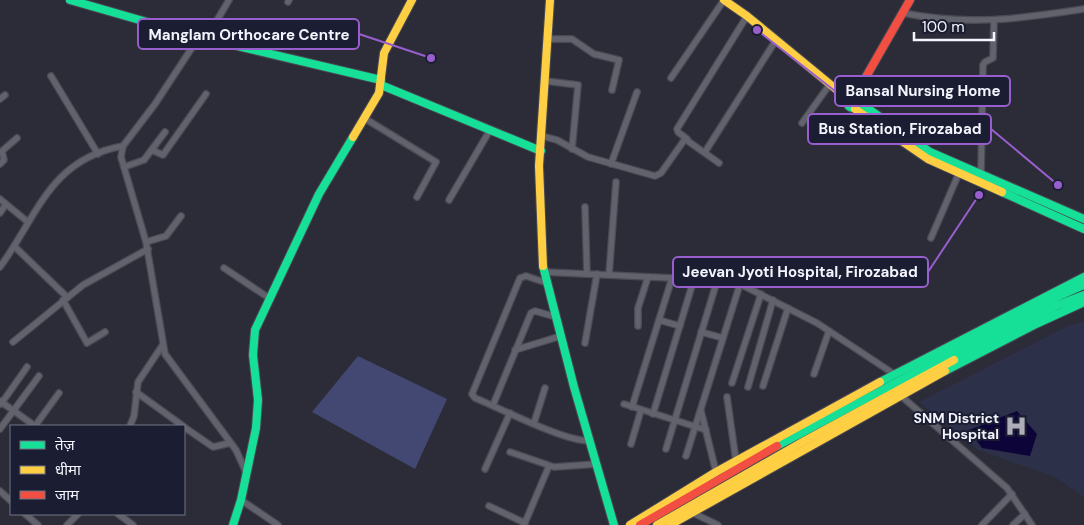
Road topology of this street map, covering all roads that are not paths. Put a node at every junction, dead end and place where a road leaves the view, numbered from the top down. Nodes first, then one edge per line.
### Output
1 (70, 0) edge
2 (229, 0) edge
3 (412, 0) edge
4 (550, 0) edge
5 (724, 0) edge
6 (910, 0) edge
7 (86, 2) edge
8 (1084, 9) edge
9 (903, 13) junction
10 (747, 16) junction
11 (994, 21) junction
12 (203, 38) junction
13 (548, 39) junction
14 (776, 40) junction
15 (51, 76) dead end
16 (671, 78) dead end
17 (546, 81) junction
18 (381, 82) junction
19 (830, 84) junction
20 (612, 90) dead end
21 (637, 92) dead end
22 (206, 94) dead end
23 (854, 102) junction
24 (364, 118) junction
25 (802, 123) dead end
26 (490, 130) junction
27 (165, 132) dead end
28 (542, 136) junction
29 (17, 138) dead end
30 (688, 139) junction
31 (123, 146) junction
32 (572, 149) junction
33 (152, 150) junction
34 (541, 151) junction
35 (705, 152) junction
36 (98, 154) junction
37 (719, 163) dead end
38 (0, 164) edge
39 (611, 164) junction
40 (124, 167) junction
41 (959, 173) junction
42 (981, 174) junction
43 (616, 182) dead end
44 (416, 197) dead end
45 (1034, 197) junction
46 (0, 199) edge
47 (450, 200) dead end
48 (6, 204) junction
49 (1030, 205) junction
50 (585, 207) dead end
51 (0, 213) edge
52 (181, 216) dead end
53 (1084, 219) edge
54 (28, 222) junction
55 (1084, 229) edge
56 (931, 238) dead end
57 (146, 242) junction
58 (15, 246) junction
59 (148, 249) junction
60 (0, 266) edge
61 (224, 268) dead end
62 (544, 272) junction
63 (587, 274) junction
64 (597, 274) junction
65 (609, 275) junction
66 (648, 276) junction
67 (1084, 277) edge
68 (672, 278) junction
69 (694, 279) junction
70 (717, 281) junction
71 (547, 283) junction
72 (740, 284) junction
73 (1084, 285) edge
74 (761, 294) junction
75 (1084, 295) edge
76 (65, 298) junction
77 (270, 298) junction
78 (773, 300) junction
79 (1084, 302) edge
80 (788, 308) junction
81 (556, 317) junction
82 (659, 320) junction
83 (638, 326) dead end
84 (680, 326) junction
85 (829, 331) junction
86 (105, 332) dead end
87 (701, 332) junction
88 (561, 336) junction
89 (723, 338) junction
90 (13, 342) dead end
91 (585, 343) dead end
92 (162, 346) junction
93 (515, 350) junction
94 (27, 367) dead end
95 (814, 374) dead end
96 (894, 374) junction
97 (39, 376) dead end
98 (732, 383) dead end
99 (748, 386) dead end
100 (763, 386) dead end
101 (545, 388) dead end
102 (136, 392) junction
103 (59, 393) dead end
104 (900, 396) junction
105 (727, 397) dead end
106 (0, 403) edge
107 (624, 404) dead end
108 (493, 405) junction
109 (632, 407) junction
110 (641, 410) junction
111 (13, 411) junction
112 (701, 411) junction
113 (510, 412) junction
114 (653, 414) junction
115 (674, 420) junction
116 (534, 423) junction
117 (34, 425) edge
118 (36, 425) edge
119 (130, 425) edge
120 (180, 425) edge
121 (696, 427) junction
122 (185, 428) edge
123 (0, 429) edge
124 (706, 430) junction
125 (590, 441) junction
126 (230, 442) junction
127 (631, 444) dead end
128 (666, 449) dead end
129 (510, 452) dead end
130 (686, 456) dead end
131 (597, 464) junction
132 (735, 465) junction
133 (549, 466) junction
134 (485, 469) dead end
135 (716, 472) junction
136 (247, 473) junction
137 (0, 491) edge
138 (1012, 494) junction
139 (10, 500) edge
140 (241, 500) junction
141 (489, 506) dead end
142 (691, 512) junction
143 (1025, 514) junction
144 (26, 515) edge
145 (77, 515) edge
146 (119, 515) edge
147 (524, 524) edge
148 (38, 525) edge
149 (67, 525) edge
150 (133, 525) edge
151 (233, 525) edge
152 (278, 525) edge
153 (614, 525) edge
154 (630, 525) edge
155 (640, 525) edge
156 (657, 525) edge
157 (670, 525) edge
158 (716, 525) edge
159 (982, 525) edge
160 (1014, 525) edge
161 (1032, 525) edge

1 - 7 main road
2 - 12 street
3 - 18 main road
4 - 13 main road
5 - 10 main road
5 - 16 street
6 - 9 main road
7 - 12 main road
8 - 11 street
9 - 11 street
9 - 23 main road
10 - 14 main road
10 - 30 street
11 - 42 street
12 - 18 main road
12 - 31 street
13 - 17 main road
13 - 20 street
14 - 19 main road
14 - 35 street
15 - 36 street
17 - 28 main road
17 - 32 street
18 - 24 main road
18 - 26 main road
19 - 23 main road
19 - 25 street
21 - 39 street
22 - 33 street
23 - 41 main road
23 - 42 main road
24 - 44 street
24 - 77 main road
26 - 34 main road
26 - 47 street
27 - 33 street
28 - 32 street
28 - 34 main road
29 - 38 street
30 - 35 street
30 - 39 street
31 - 36 street
31 - 40 street
32 - 39 street
33 - 40 street
34 - 62 main road
35 - 37 street
36 - 54 street
40 - 57 street
41 - 49 main road
41 - 56 street
42 - 45 main road
43 - 65 street
45 - 49 main road
45 - 53 main road
46 - 48 street
48 - 51 street
48 - 54 street
49 - 55 main road
50 - 63 street
52 - 57 street
54 - 58 street
57 - 59 street
58 - 60 street
58 - 76 street
59 - 76 street
59 - 92 street
61 - 77 street
62 - 63 street
62 - 71 main road
63 - 64 street
64 - 65 street
64 - 91 street
65 - 66 street
66 - 68 street
66 - 83 street
67 - 96 main road
68 - 69 street
68 - 82 street
69 - 70 street
69 - 84 street
70 - 72 street
70 - 87 street
71 - 81 main road
71 - 108 street
72 - 74 street
72 - 89 street
73 - 132 main road
74 - 78 street
74 - 98 street
75 - 156 main road
76 - 86 street
76 - 90 street
77 - 136 main road
78 - 80 street
78 - 99 street
79 - 104 main road
80 - 85 street
80 - 100 street
81 - 88 main road
81 - 93 street
82 - 84 street
82 - 109 street
84 - 114 street
85 - 95 street
85 - 96 street
87 - 89 street
87 - 115 street
88 - 93 street
88 - 125 main road
89 - 112 street
92 - 102 street
92 - 126 street
93 - 108 street
94 - 106 street
96 - 132 main road
97 - 111 street
101 - 116 street
102 - 119 street
102 - 120 street
103 - 118 street
104 - 138 street
104 - 142 main road
105 - 132 street
106 - 111 street
107 - 109 street
108 - 113 street
109 - 110 street
110 - 114 street
110 - 127 street
111 - 117 street
111 - 123 street
112 - 121 street
112 - 124 street
113 - 116 street
113 - 134 street
114 - 115 street
115 - 121 street
115 - 128 street
116 - 125 street
121 - 124 street
121 - 130 street
122 - 126 street
124 - 135 street
125 - 131 main road
126 - 136 street
129 - 133 street
131 - 133 street
131 - 153 main road
132 - 135 main road
132 - 155 main road
133 - 147 street
135 - 154 main road
136 - 140 main road
137 - 139 street
138 - 143 street
138 - 159 street
140 - 151 main road
140 - 152 street
141 - 147 street
142 - 157 main road
142 - 158 street
143 - 160 street
143 - 161 street
144 - 148 street
145 - 149 street
146 - 150 street

